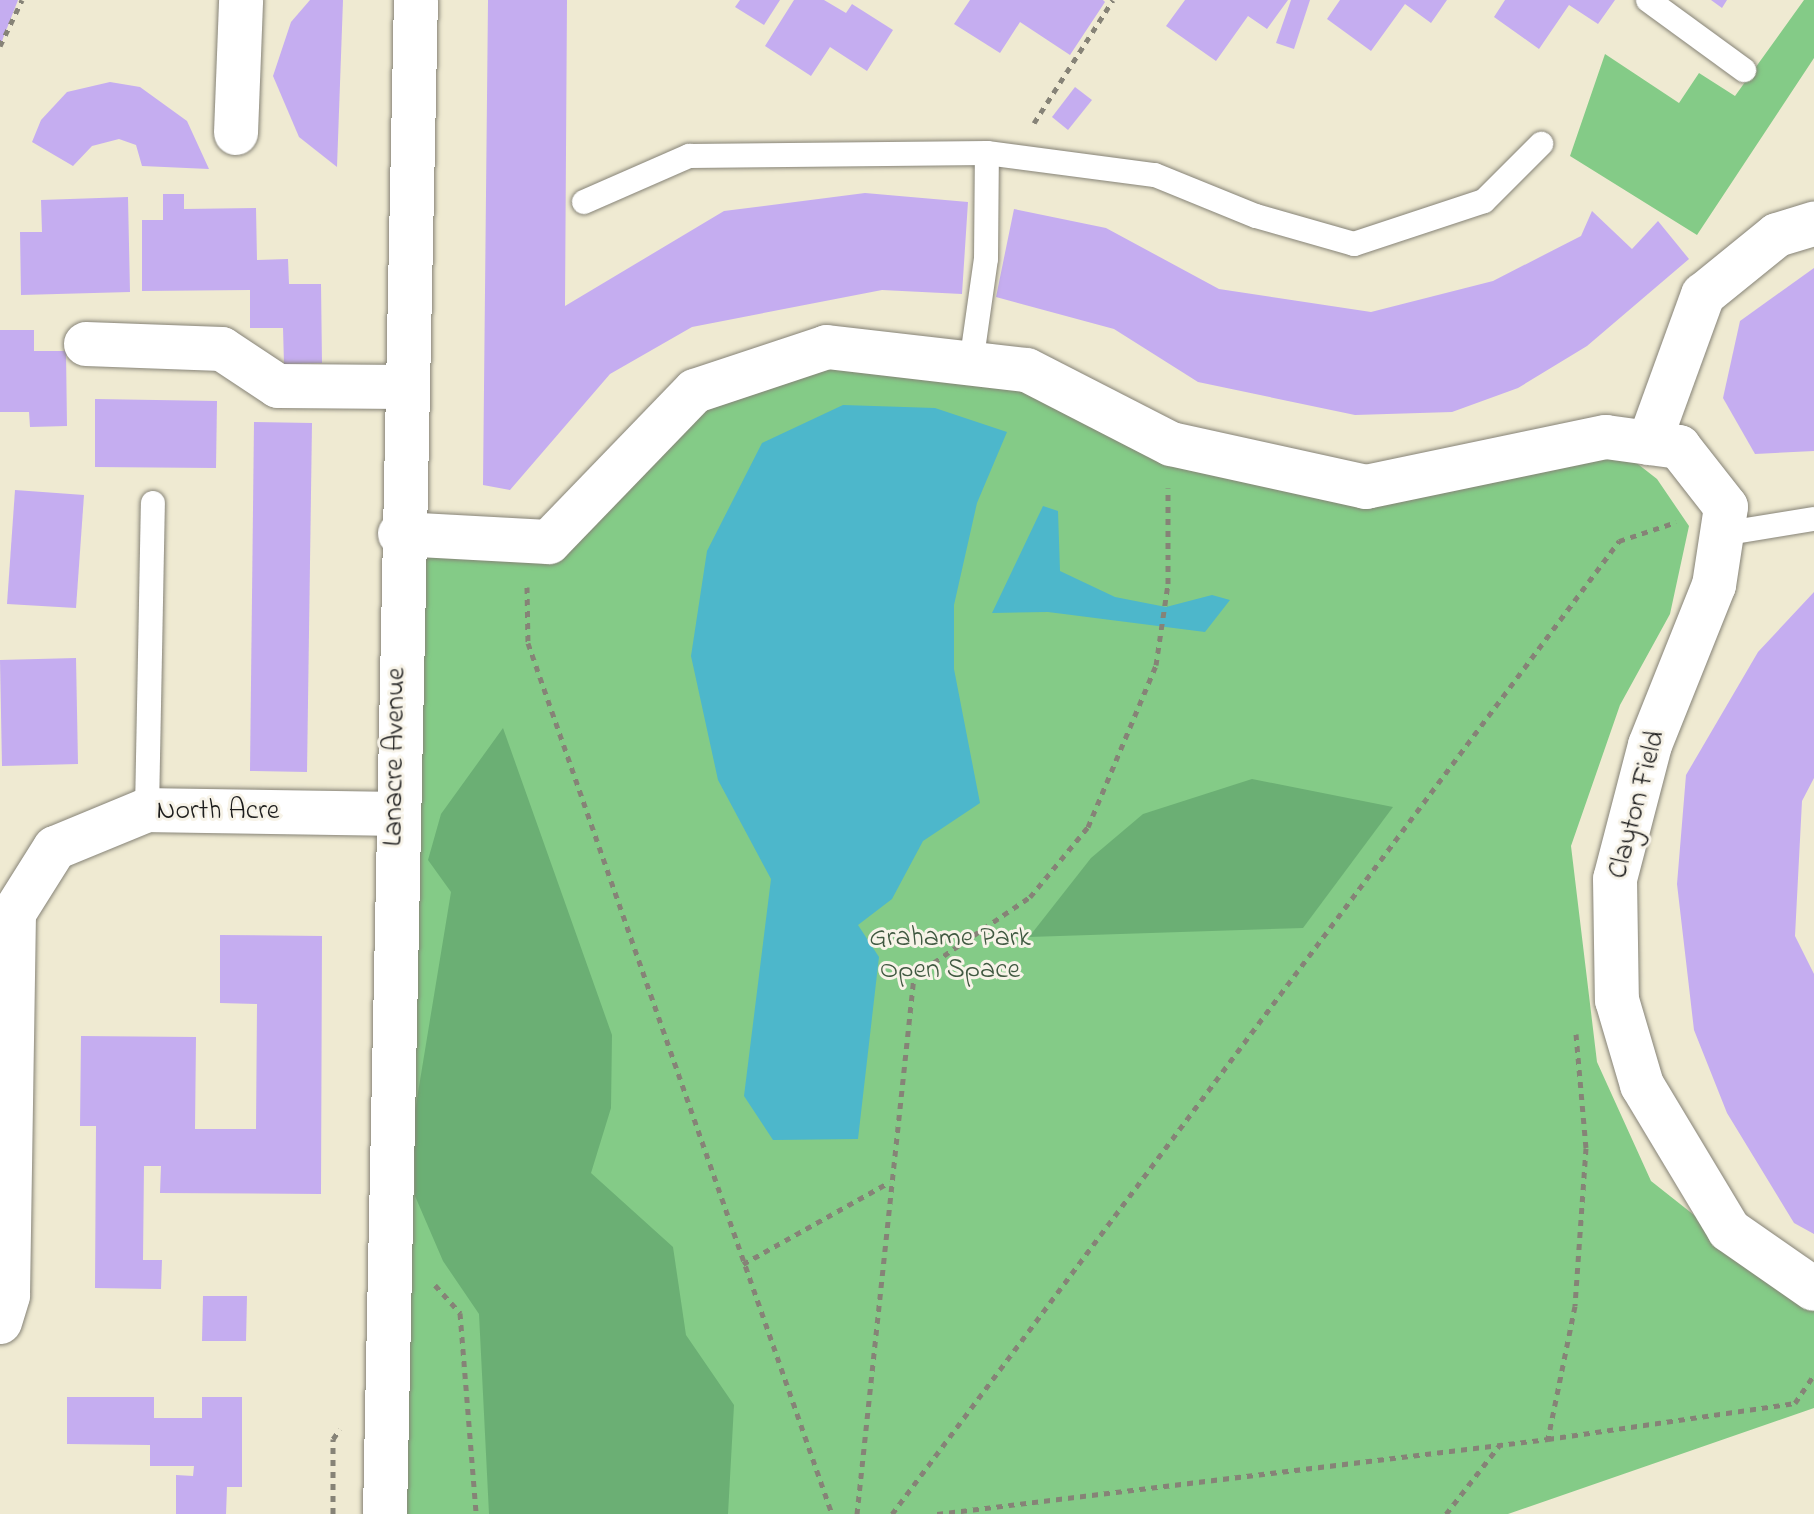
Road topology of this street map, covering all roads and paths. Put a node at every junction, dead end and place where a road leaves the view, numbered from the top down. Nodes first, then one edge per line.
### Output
1 (22, 0) edge
2 (241, 0) edge
3 (416, 0) edge
4 (1113, 0) edge
5 (1648, 0) edge
6 (0, 46) edge
7 (1744, 70) dead end
8 (236, 133) dead end
9 (1541, 144) dead end
10 (987, 153) junction
11 (584, 202) dead end
12 (1814, 224) edge
13 (86, 344) dead end
14 (971, 364) junction
15 (404, 387) junction
16 (1649, 443) junction
17 (153, 503) dead end
18 (1166, 509) dead end
19 (1814, 519) edge
20 (1724, 520) junction
21 (400, 534) junction
22 (526, 542) junction
23 (147, 810) junction
24 (395, 814) junction
25 (1617, 1000) junction
26 (5, 1151) edge
27 (891, 1182) junction
28 (388, 1262) junction
29 (743, 1264) junction
30 (1814, 1289) edge
31 (0, 1322) edge
32 (1814, 1375) edge
33 (1548, 1439) junction
34 (1500, 1445) junction
35 (385, 1514) edge
36 (476, 1514) edge
37 (832, 1514) edge
38 (857, 1514) edge
39 (892, 1514) edge
40 (937, 1514) edge
41 (1446, 1514) edge

1 - 6 path
2 - 8 street
3 - 15 street, Lanacre Avenue
4 - 10 path
5 - 7 lane
9 - 10 lane
10 - 11 lane
10 - 14 lane
12 - 16 street
13 - 15 street
14 - 16 street
14 - 22 street
15 - 21 street, Lanacre Avenue
16 - 20 street
17 - 23 lane
18 - 27 path
19 - 20 lane
20 - 25 street, Clayton Field
20 - 39 path
21 - 22 street
21 - 24 street, Lanacre Avenue
22 - 29 path
23 - 24 street, North Acre
23 - 26 street, North Acre
24 - 28 street, Lanacre Avenue
25 - 30 street, Clayton Field
25 - 33 path
26 - 31 street, North Acre
27 - 29 path
27 - 38 path
28 - 35 street, Lanacre Avenue
28 - 36 path
29 - 37 path
32 - 33 path
33 - 34 path
34 - 40 path
34 - 41 path

